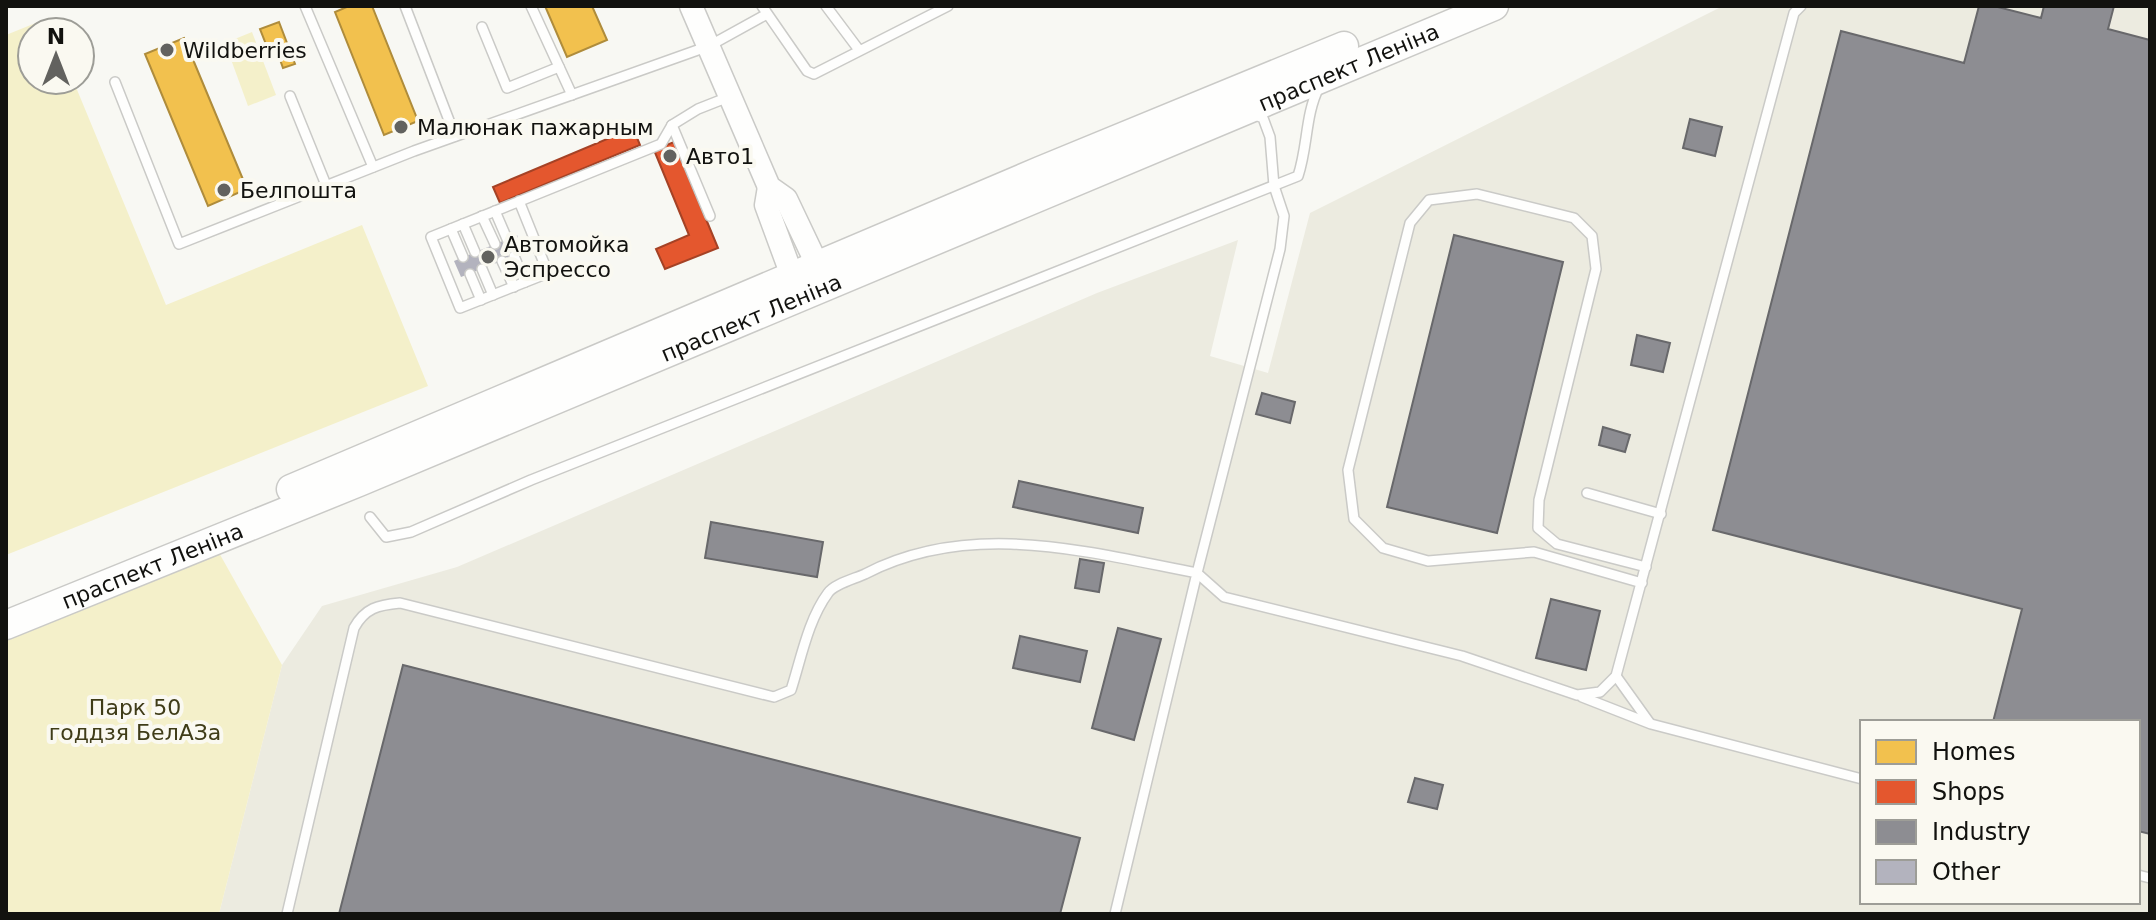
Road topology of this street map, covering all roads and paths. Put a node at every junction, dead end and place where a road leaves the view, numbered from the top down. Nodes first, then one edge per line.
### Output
1 (305, 6) edge
2 (405, 6) edge
3 (531, 6) edge
4 (691, 6) edge
5 (826, 6) edge
6 (948, 6) edge
7 (1443, 6) edge
8 (1494, 6) edge
9 (1801, 6) edge
10 (764, 10) edge
11 (482, 27) dead end
12 (709, 46) junction
13 (859, 50) junction
14 (559, 67) junction
15 (1325, 76) junction
16 (115, 82) dead end
17 (572, 95) junction
18 (290, 96) dead end
19 (731, 96) junction
20 (1244, 110) junction
21 (672, 125) junction
22 (455, 136) junction
23 (373, 167) junction
24 (326, 185) junction
25 (1274, 186) junction
26 (519, 201) junction
27 (495, 211) junction
28 (482, 216) junction
29 (710, 216) dead end
30 (463, 224) junction
31 (451, 229) junction
32 (507, 239) dead end
33 (495, 244) dead end
34 (475, 252) dead end
35 (514, 256) dead end
36 (463, 257) dead end
37 (502, 261) dead end
38 (482, 269) dead end
39 (470, 274) dead end
40 (809, 280) junction
41 (525, 282) junction
42 (514, 287) junction
43 (493, 295) junction
44 (481, 300) junction
45 (1587, 493) dead end
46 (1661, 514) junction
47 (370, 517) dead end
48 (1646, 567) junction
49 (1197, 573) junction
50 (1642, 583) junction
51 (6, 607) edge
52 (6, 625) edge
53 (1616, 676) junction
54 (1577, 695) junction
55 (1651, 724) junction
56 (1860, 778) edge
57 (287, 914) edge
58 (1115, 914) edge

1 - 23 lane
2 - 22 lane
3 - 14 lane
4 - 12 street
5 - 13 lane
6 - 13 lane
7 - 40 main road, праспект Леніна
8 - 15 main road, праспект Леніна
9 - 46 lane
10 - 12 lane
10 - 13 lane
11 - 14 lane
12 - 17 lane
12 - 19 street
14 - 17 lane
15 - 20 main road, праспект Леніна
15 - 25 lane
16 - 24 lane
17 - 22 lane
18 - 24 lane
19 - 21 lane
19 - 40 street
20 - 25 lane
20 - 40 main road, праспект Леніна
21 - 26 lane
21 - 29 lane
22 - 23 lane
23 - 24 lane
25 - 47 lane
25 - 49 lane
26 - 27 lane
26 - 41 lane
27 - 28 lane
27 - 32 lane
28 - 30 lane
28 - 33 lane
30 - 31 lane
30 - 34 lane
31 - 36 lane
31 - 44 lane
35 - 41 lane
37 - 42 lane
38 - 43 lane
39 - 44 lane
40 - 51 main road, праспект Леніна
40 - 52 main road, праспект Леніна
41 - 42 lane
42 - 43 lane
43 - 44 lane
45 - 46 lane
46 - 48 lane
48 - 50 lane
48 - 50 lane
49 - 54 lane
49 - 57 lane
49 - 58 lane
50 - 53 lane
53 - 54 lane
53 - 55 lane
54 - 55 lane
55 - 56 lane

